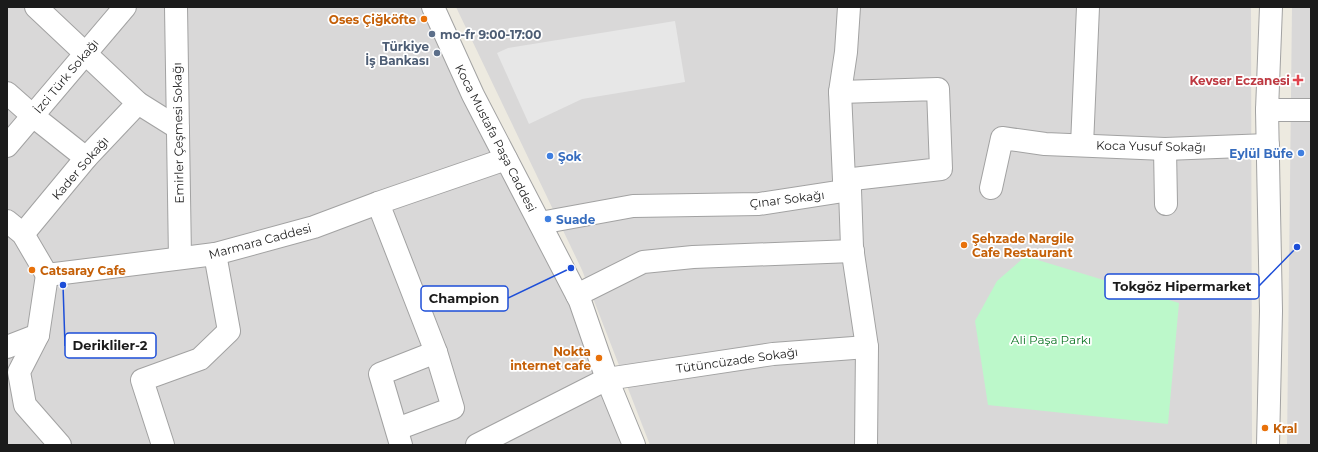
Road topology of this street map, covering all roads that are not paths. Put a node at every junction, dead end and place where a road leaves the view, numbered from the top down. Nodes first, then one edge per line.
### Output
1 (36, 7) edge
2 (125, 7) edge
3 (176, 7) edge
4 (433, 7) edge
5 (849, 7) edge
6 (1088, 7) edge
7 (1271, 7) edge
8 (85, 54) junction
9 (840, 92) junction
10 (7, 93) edge
11 (138, 102) junction
12 (1267, 110) junction
13 (1311, 110) edge
14 (33, 116) junction
15 (178, 128) junction
16 (1082, 145) junction
17 (1268, 145) junction
18 (7, 146) edge
19 (1165, 149) junction
20 (86, 158) junction
21 (506, 159) junction
22 (847, 185) junction
23 (991, 188) dead end
24 (378, 203) junction
25 (1166, 204) dead end
26 (540, 223) junction
27 (15, 228) edge
28 (853, 252) junction
29 (215, 254) junction
30 (180, 258) junction
31 (47, 275) junction
32 (577, 295) junction
33 (38, 335) junction
34 (7, 347) edge
35 (866, 347) junction
36 (436, 352) junction
37 (607, 379) junction
38 (399, 437) edge
39 (60, 445) edge
40 (163, 445) edge
41 (477, 445) edge
42 (634, 445) edge
43 (866, 445) edge
44 (1268, 445) edge

1 - 8 street
2 - 8 street, İzci Türk Sokağı
3 - 15 street, Emirler Çeşmesi Sokağı
4 - 21 street, Koca Mustafa Paşa Caddesi
5 - 9 street
6 - 16 street, Koca Yusuf Sokağı
7 - 12 street
8 - 11 street
8 - 14 street, İzci Türk Sokağı
9 - 22 street
9 - 22 street, Çınar Sokağı
10 - 14 street
11 - 15 street
11 - 20 street, Kader Sokağı
12 - 13 street
12 - 17 street
14 - 18 street, İzci Türk Sokağı
14 - 20 street
15 - 30 street, Emirler Çeşmesi Sokağı
16 - 19 street, Koca Yusuf Sokağı
16 - 23 street, Koca Yusuf Sokağı
17 - 19 street, Koca Yusuf Sokağı
17 - 44 street
19 - 25 street
20 - 27 street, Kader Sokağı
21 - 24 street, Marmara Caddesi
21 - 26 street, Koca Mustafa Paşa Caddesi
22 - 26 street, Çınar Sokağı
22 - 28 street
24 - 29 street, Marmara Caddesi
24 - 36 street
26 - 32 street, Koca Mustafa Paşa Caddesi
27 - 31 street
28 - 32 street
28 - 35 street
29 - 30 street, Marmara Caddesi
29 - 40 street
30 - 31 street, Marmara Caddesi
31 - 33 street
32 - 37 street, Koca Mustafa Paşa Caddesi
33 - 34 street
33 - 39 street
35 - 37 street, Tütüncüzade Sokağı
35 - 43 street
36 - 38 street
36 - 38 street
37 - 41 street, Tütüncüzade Sokağı
37 - 42 street, Koca Mustafa Paşa Caddesi

